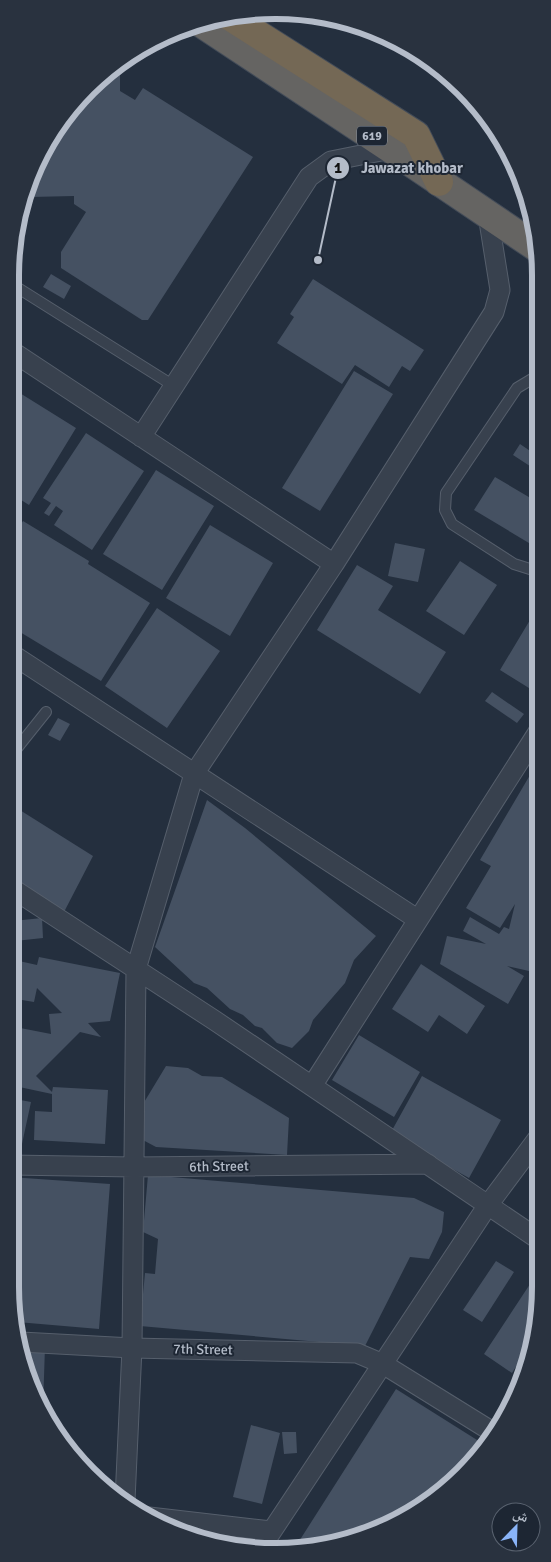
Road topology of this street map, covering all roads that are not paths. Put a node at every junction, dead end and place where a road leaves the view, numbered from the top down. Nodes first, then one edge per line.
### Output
1 (238, 22) edge
2 (208, 27) edge
3 (391, 149) junction
4 (439, 182) junction
5 (488, 215) junction
6 (530, 243) edge
7 (19, 289) edge
8 (19, 356) edge
9 (532, 379) edge
10 (174, 386) junction
11 (141, 437) junction
12 (334, 564) junction
13 (532, 570) edge
14 (19, 659) edge
15 (46, 712) dead end
16 (532, 741) edge
17 (19, 746) edge
18 (194, 774) junction
19 (19, 893) edge
20 (417, 919) junction
21 (136, 970) junction
22 (312, 1086) junction
23 (532, 1146) edge
24 (428, 1164) junction
25 (19, 1165) edge
26 (134, 1167) junction
27 (488, 1205) junction
28 (532, 1235) edge
29 (25, 1342) edge
30 (132, 1348) junction
31 (382, 1364) junction
32 (489, 1429) edge
33 (125, 1494) edge
34 (166, 1519) edge
35 (271, 1531) junction
36 (263, 1543) edge

1 - 4 highway
2 - 3 highway, 619
3 - 4 highway, 619
3 - 10 street
4 - 5 highway, 619
5 - 6 highway, 619
5 - 12 street
7 - 10 lane
8 - 11 street
9 - 13 lane
10 - 11 street
11 - 12 street
12 - 18 street
14 - 18 street
15 - 17 lane
16 - 20 street
18 - 20 street
18 - 21 street
19 - 21 street
20 - 22 street
21 - 22 street
21 - 26 street
22 - 24 street
23 - 27 street
24 - 26 street, 6th Street
24 - 27 street
25 - 26 street, 6th Street
26 - 30 street
27 - 28 street
27 - 31 street
29 - 30 street, 7th Street
30 - 31 street, 7th Street
30 - 33 street
31 - 32 street, 7th Street
31 - 35 street
34 - 35 street
35 - 36 street

